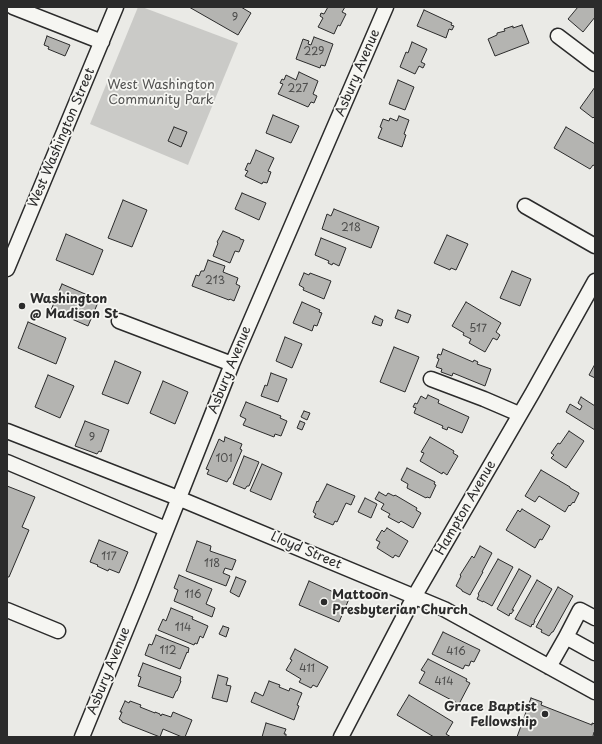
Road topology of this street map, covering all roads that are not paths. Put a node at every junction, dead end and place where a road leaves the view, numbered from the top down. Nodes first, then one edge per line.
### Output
1 (13, 7) edge
2 (116, 7) edge
3 (386, 7) edge
4 (558, 36) dead end
5 (102, 42) junction
6 (595, 64) edge
7 (525, 206) dead end
8 (595, 246) edge
9 (7, 269) edge
10 (595, 281) edge
11 (119, 321) dead end
12 (232, 364) junction
13 (431, 379) dead end
14 (519, 414) junction
15 (7, 431) edge
16 (7, 462) edge
17 (178, 498) junction
18 (166, 529) junction
19 (414, 597) junction
20 (7, 610) edge
21 (595, 618) edge
22 (58, 631) dead end
23 (566, 637) junction
24 (595, 653) edge
25 (549, 667) junction
26 (595, 692) edge
27 (82, 737) edge
28 (341, 737) edge

1 - 5 street
2 - 5 street, West Washington Street
3 - 12 street, Asbury Avenue
4 - 6 street
5 - 9 street, West Washington Street
7 - 8 street
10 - 14 street, Hampton Avenue
11 - 12 street
12 - 17 street, Asbury Avenue
13 - 14 street
14 - 19 street, Hampton Avenue
15 - 17 street, Lloyd Street
16 - 18 street
17 - 18 street, Asbury Avenue
17 - 19 street, Lloyd Street
18 - 27 street, Asbury Avenue
19 - 25 street, Lloyd Street
19 - 28 street, Hampton Avenue
20 - 22 street
21 - 23 street
23 - 24 street
23 - 25 street
25 - 26 street, Lloyd Street

